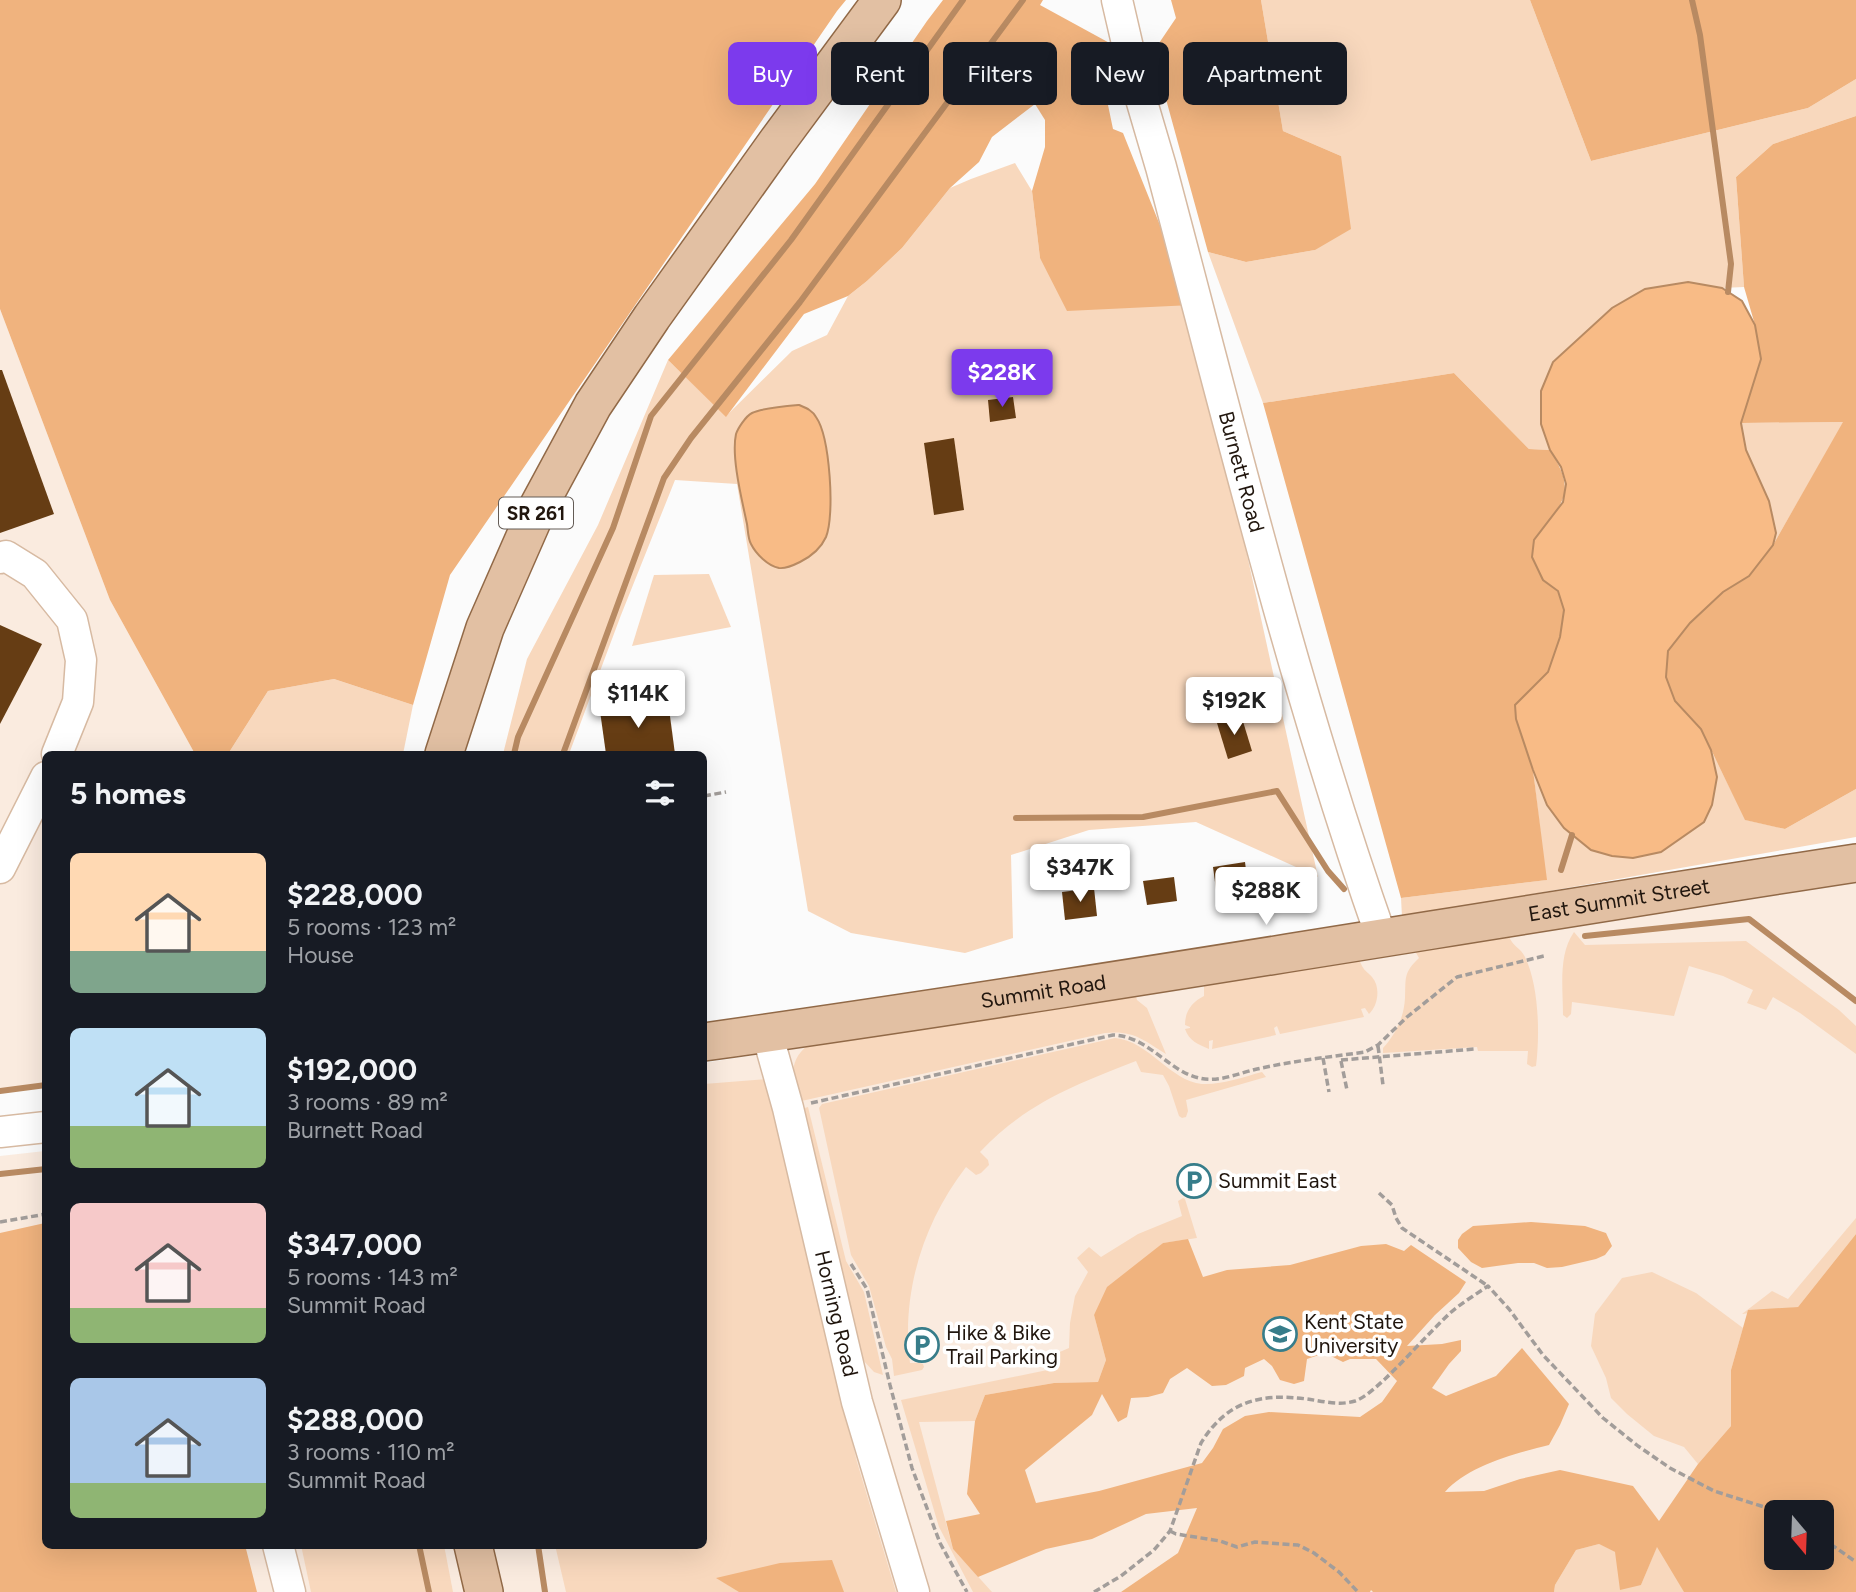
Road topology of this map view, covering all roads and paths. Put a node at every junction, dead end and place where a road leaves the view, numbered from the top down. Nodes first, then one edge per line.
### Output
1 (882, 0) edge
2 (1117, 0) edge
3 (0, 558) edge
4 (58, 751) edge
5 (445, 751) edge
6 (42, 785) edge
7 (726, 792) dead end
8 (707, 795) edge
9 (1856, 863) edge
10 (0, 868) edge
11 (1381, 939) junction
12 (1544, 956) dead end
13 (767, 1033) junction
14 (707, 1042) edge
15 (1378, 1045) junction
16 (1475, 1049) dead end
17 (1380, 1056) junction
18 (1323, 1058) junction
19 (1341, 1058) junction
20 (1384, 1086) dead end
21 (1347, 1090) dead end
22 (1329, 1093) dead end
23 (788, 1108) junction
24 (42, 1127) edge
25 (0, 1132) edge
26 (1378, 1193) dead end
27 (42, 1215) edge
28 (0, 1222) edge
29 (848, 1259) dead end
30 (1488, 1286) junction
31 (1764, 1507) edge
32 (1170, 1531) junction
33 (1834, 1546) edge
34 (279, 1549) edge
35 (474, 1549) edge
36 (1856, 1562) edge
37 (290, 1592) edge
38 (484, 1592) edge
39 (914, 1592) edge
40 (967, 1592) edge
41 (1094, 1592) edge
42 (1358, 1592) edge

1 - 5 main road, SR 261
2 - 11 street, Burnett Road
3 - 4 street
6 - 10 street
7 - 8 path
9 - 11 main road, East Summit Street
11 - 13 main road, Summit Road
12 - 15 path
13 - 14 main road, Summit Road
13 - 23 street, Horning Road
15 - 17 path
15 - 19 path
16 - 17 path
17 - 19 path
17 - 20 path
18 - 19 path
18 - 22 path
18 - 23 path
19 - 21 path
23 - 39 street, Horning Road
24 - 25 street
26 - 30 path
27 - 28 path
29 - 40 path
30 - 31 path
30 - 32 path
32 - 41 path
32 - 42 path
33 - 36 path
34 - 37 street
35 - 38 main road

